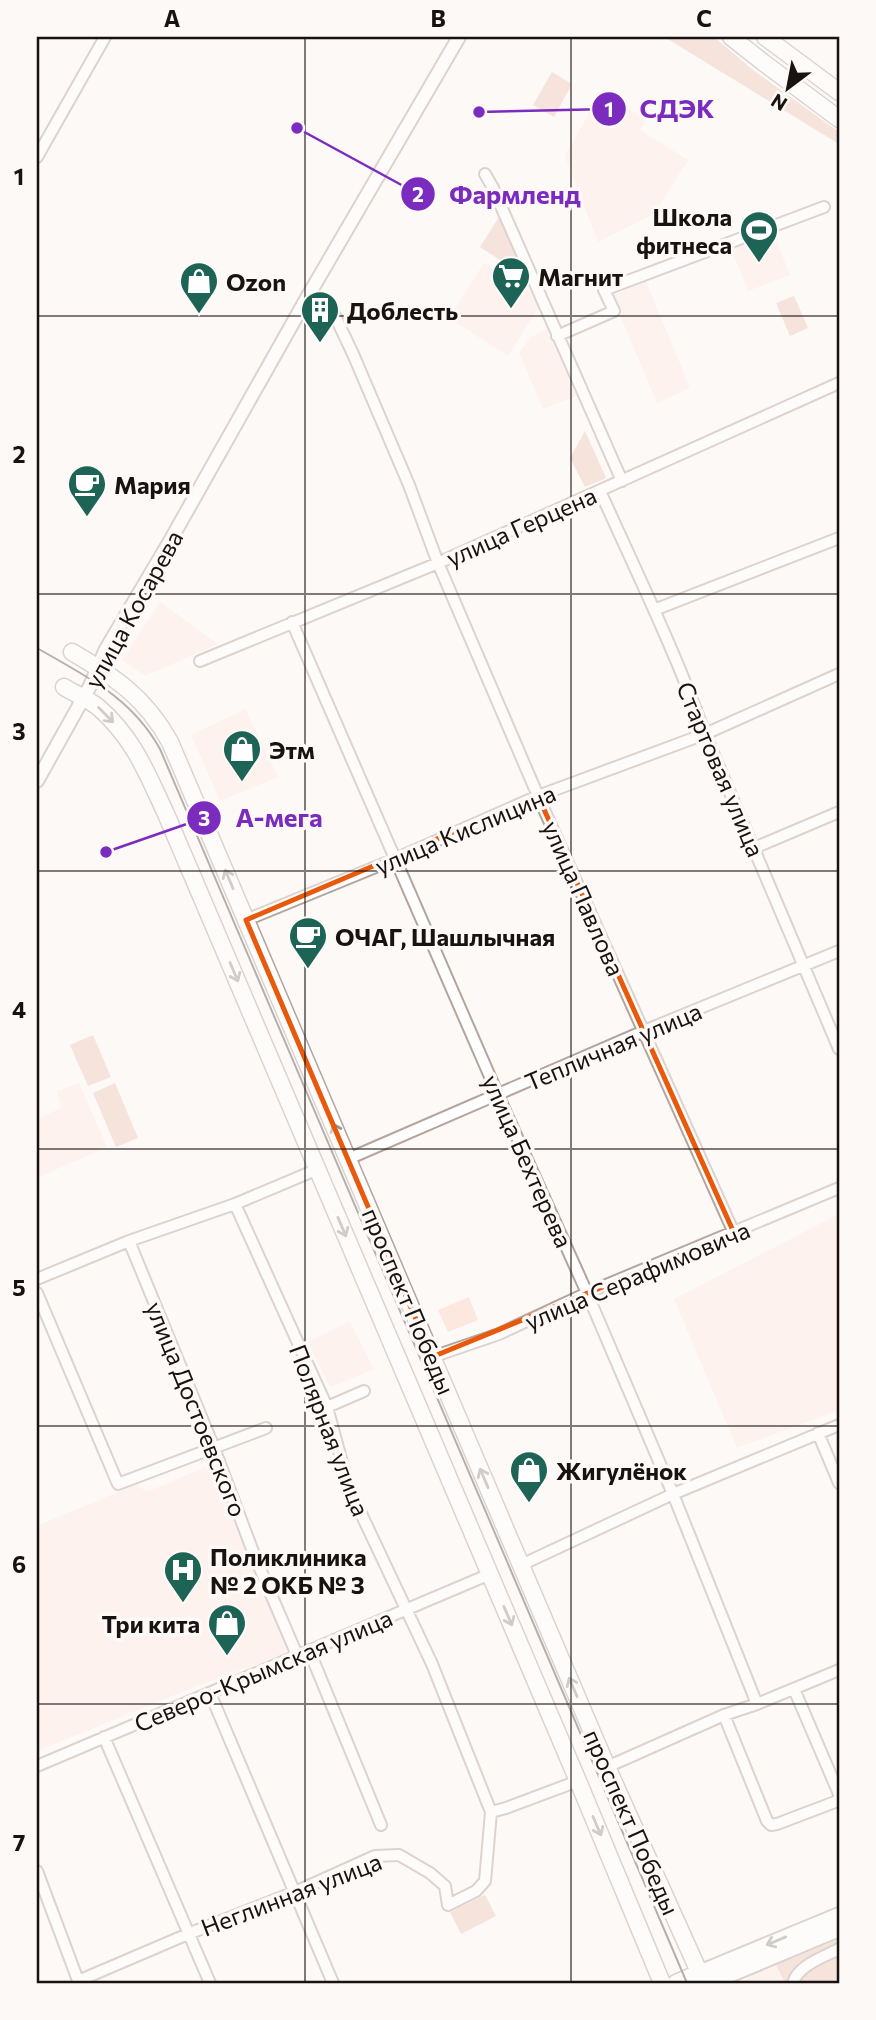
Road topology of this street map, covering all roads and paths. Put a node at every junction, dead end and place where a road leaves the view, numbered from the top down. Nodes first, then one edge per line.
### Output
1 (105, 37) edge
2 (459, 37) edge
3 (731, 37) edge
4 (765, 37) edge
5 (839, 92) edge
6 (839, 120) edge
7 (39, 149) edge
8 (485, 174) dead end
9 (824, 207) dead end
10 (308, 296) junction
11 (557, 336) junction
12 (839, 383) edge
13 (622, 481) junction
14 (600, 491) junction
15 (839, 537) edge
16 (438, 563) junction
17 (654, 610) junction
18 (292, 622) junction
19 (72, 652) dead end
20 (200, 661) dead end
21 (97, 667) junction
22 (839, 674) edge
23 (64, 687) dead end
24 (83, 698) junction
25 (705, 734) junction
26 (37, 782) edge
27 (538, 796) junction
28 (839, 812) edge
29 (754, 848) junction
30 (395, 859) junction
31 (246, 920) junction
32 (839, 951) edge
33 (804, 966) junction
34 (644, 1031) junction
35 (839, 1049) edge
36 (498, 1095) junction
37 (348, 1159) junction
38 (318, 1169) junction
39 (839, 1188) edge
40 (235, 1204) junction
41 (734, 1233) junction
42 (129, 1241) junction
43 (37, 1279) edge
44 (37, 1293) edge
45 (587, 1293) junction
46 (432, 1357) junction
47 (364, 1391) dead end
48 (327, 1407) junction
49 (839, 1424) edge
50 (266, 1428) dead end
51 (818, 1433) junction
52 (214, 1448) junction
53 (839, 1483) edge
54 (673, 1494) junction
55 (521, 1565) junction
56 (490, 1574) junction
57 (406, 1609) junction
58 (309, 1650) junction
59 (297, 1655) junction
60 (839, 1670) edge
61 (794, 1689) junction
62 (209, 1693) junction
63 (757, 1704) junction
64 (723, 1715) junction
65 (104, 1737) junction
66 (37, 1766) edge
67 (607, 1767) junction
68 (578, 1781) junction
69 (491, 1812) junction
70 (381, 1825) dead end
71 (37, 1871) edge
72 (295, 1892) junction
73 (839, 1915) edge
74 (839, 1929) edge
75 (188, 1934) junction
76 (839, 1949) edge
77 (704, 1980) edge
78 (79, 1982) edge
79 (210, 1983) edge
80 (333, 1983) edge
81 (662, 1983) edge
82 (676, 1983) edge
83 (793, 1983) edge

1 - 7 street
2 - 10 street, улица Косарева
3 - 6 main road
4 - 5 main road
8 - 11 street
9 - 11 street
10 - 16 street, улица Павлова
10 - 21 street, улица Косарева
11 - 13 street
12 - 13 street, улица Герцена
13 - 14 street, улица Герцена
14 - 16 street, улица Герцена
14 - 17 street, Стартовая улица
15 - 17 street
16 - 18 street, улица Герцена
16 - 27 street, улица Павлова
17 - 25 street, Стартовая улица
18 - 20 street, улица Герцена
18 - 30 street, улица Бехтерева
19 - 21 main road, проспект Победы
21 - 24 street, улица Косарева
31 -> 21 main road, проспект Победы
22 - 25 street, улица Кислицина
23 - 24 main road, проспект Победы
24 - 26 street, улица Косарева
24 -> 38 main road, проспект Победы
25 - 27 street, улица Кислицина
25 - 29 street, Стартовая улица
27 - 30 street, улица Кислицина
27 - 34 street, улица Павлова
28 - 29 street
29 - 33 street, Стартовая улица
30 - 31 street, улица Кислицина
30 - 36 street, улица Бехтерева
37 -> 31 main road, проспект Победы
32 - 33 street, Тепличная улица
33 - 34 street, Тепличная улица
33 - 35 street, Стартовая улица
34 - 36 street, Тепличная улица
34 - 41 street, улица Павлова
36 - 37 street, Тепличная улица
36 - 45 street, улица Бехтерева
37 - 46 main road, проспект Победы
38 - 40 street
38 -> 56 main road, проспект Победы
39 - 41 street, улица Серафимовича
40 - 42 street
40 - 48 street, Полярная улица
41 - 45 street, улица Серафимовича
42 - 43 street
42 - 52 street, улица Достоевского
44 - 52 street
45 - 46 street, улица Серафимовича
45 - 54 street, улица Бехтерева
55 -> 46 main road, проспект Победы
47 - 48 street
48 - 57 street, Полярная улица
49 - 51 street
50 - 52 street
51 - 53 street
51 - 54 street
52 - 59 street, улица Достоевского
54 - 55 street
54 - 63 street, улица Бехтерева
67 -> 55 main road, проспект Победы
56 - 57 street, Северо-Крымская улица
56 -> 68 main road, проспект Победы
57 - 58 street, Северо-Крымская улица
57 - 69 street, Полярная улица
58 - 59 street, Северо-Крымская улица
58 - 70 street
59 - 62 street, Северо-Крымская улица
60 - 61 street
61 - 63 street
61 - 64 street
62 - 65 street, Северо-Крымская улица
62 - 72 street
63 - 64 street
64 - 67 street
65 - 66 street, Северо-Крымская улица
65 - 75 street
67 - 77 main road, проспект Победы
68 - 69 street
68 -> 81 main road, проспект Победы
69 - 72 street, Неглинная улица
71 - 78 street
72 - 75 street, Неглинная улица
72 - 80 street
73 -> 77 main road
74 - 77 main road
75 - 78 street, Неглинная улица
75 - 79 street
76 - 83 street
77 - 82 main road

